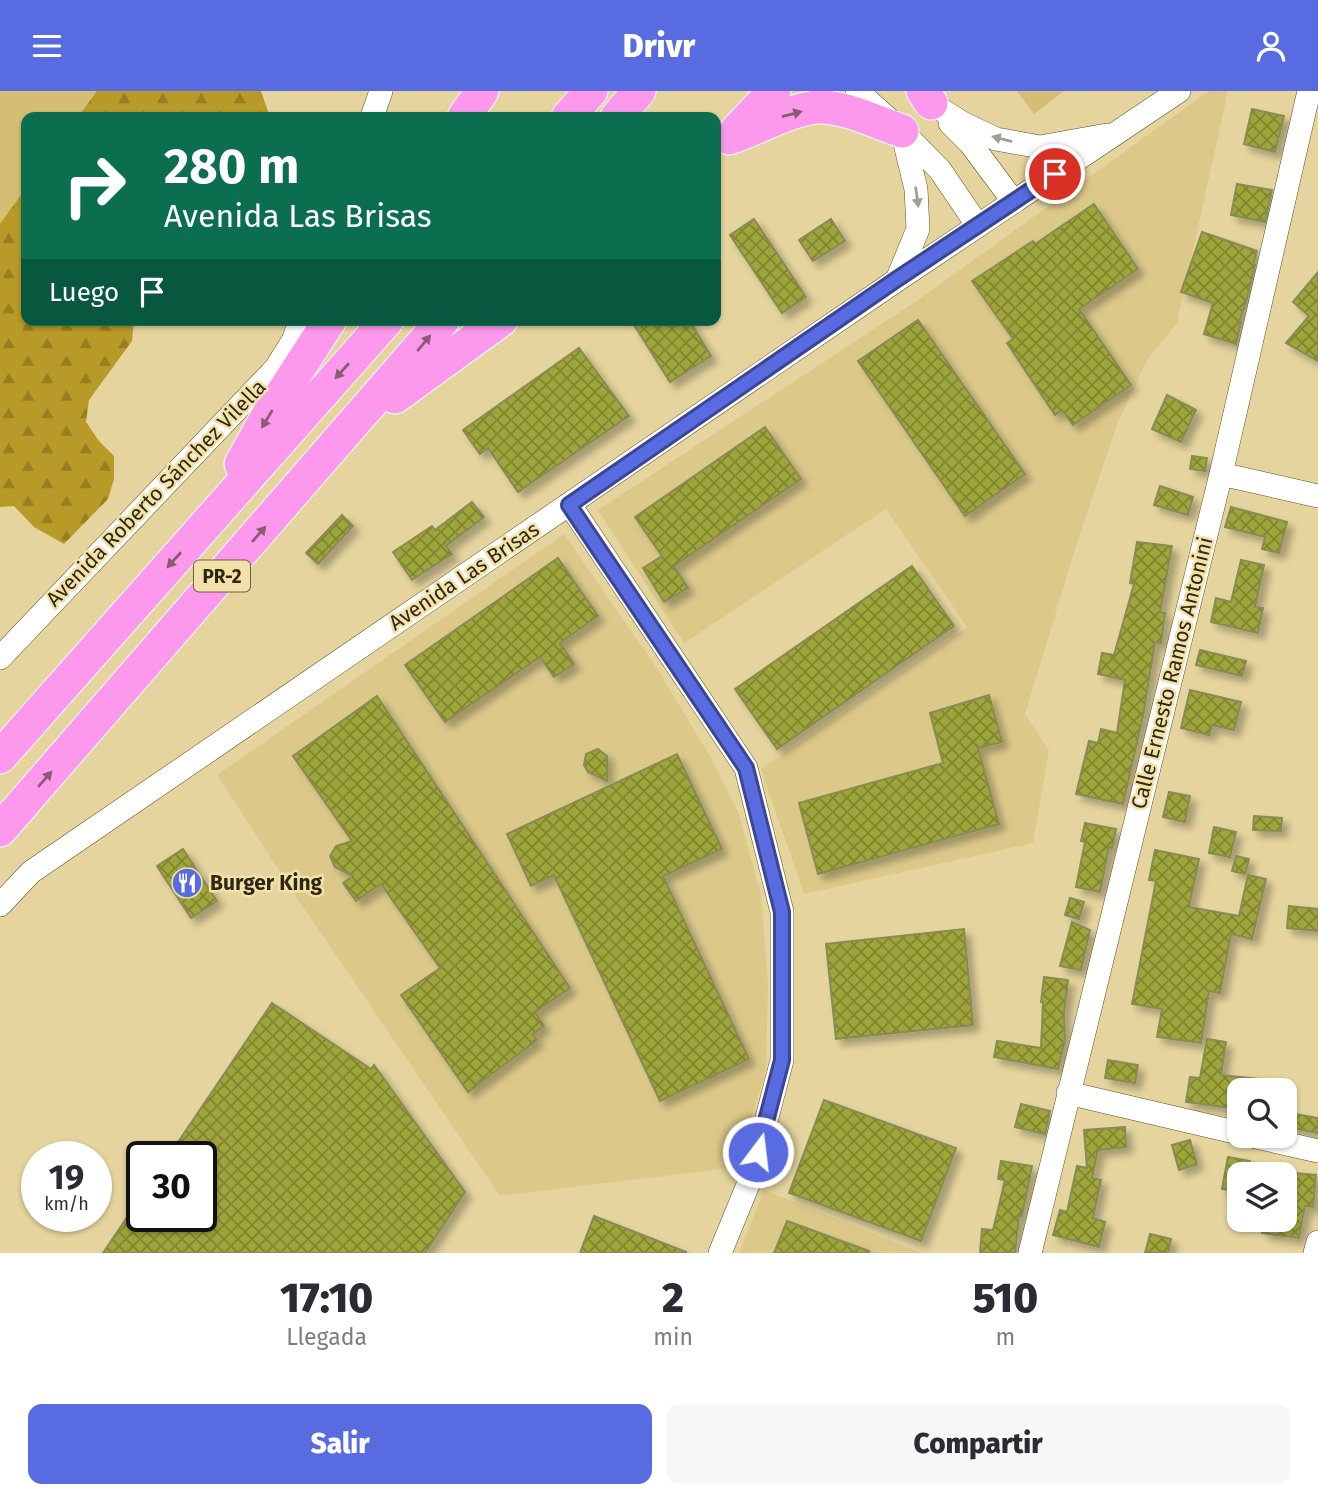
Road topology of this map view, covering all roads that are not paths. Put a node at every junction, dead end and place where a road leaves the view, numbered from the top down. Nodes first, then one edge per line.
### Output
1 (381, 91) edge
2 (482, 91) edge
3 (591, 91) edge
4 (639, 91) edge
5 (774, 91) edge
6 (857, 91) edge
7 (1179, 91) edge
8 (1309, 91) edge
9 (924, 95) edge
10 (374, 112) edge
11 (467, 112) edge
12 (572, 112) edge
13 (621, 112) edge
14 (901, 131) junction
15 (1117, 133) junction
16 (722, 145) edge
17 (1014, 202) junction
18 (978, 226) junction
19 (897, 279) junction
20 (298, 326) edge
21 (326, 326) edge
22 (382, 326) edge
23 (438, 326) edge
24 (493, 326) edge
25 (351, 429) junction
26 (1221, 474) junction
27 (1318, 496) edge
28 (569, 505) junction
29 (206, 523) junction
30 (0, 658) edge
31 (0, 757) edge
32 (0, 830) edge
33 (0, 905) edge
34 (1068, 1093) junction
35 (1227, 1130) edge
36 (1297, 1146) edge
37 (1318, 1151) edge
38 (1318, 1242) edge
39 (720, 1253) edge
40 (1030, 1253) edge
41 (1315, 1253) edge

1 - 10 street
2 - 11 highway
3 - 12 highway
4 - 13 highway
5 - 16 highway
6 - 14 street
7 - 15 street, Avenida Las Brisas
8 - 26 street, Calle Ernesto Ramos Antonini
15 -> 9 street
9 - 17 street
16 -> 14 highway
14 - 18 street
14 -> 19 street
15 - 17 street, Avenida Las Brisas
17 - 18 street, Avenida Las Brisas
18 - 19 street, Avenida Las Brisas
19 - 28 street, Avenida Las Brisas
20 - 30 street, Avenida Roberto Sánchez Vilella
21 -> 29 highway
22 -> 29 highway, PR-2
25 -> 23 highway, PR-2
24 - 25 highway
32 -> 25 highway, PR-2
26 - 27 street
26 - 34 street, Calle Ernesto Ramos Antonini
28 - 33 street, Avenida Las Brisas
28 - 39 street
29 -> 31 highway, PR-2
34 - 35 street
34 - 40 street, Calle Ernesto Ramos Antonini
36 - 37 street
38 - 41 street

